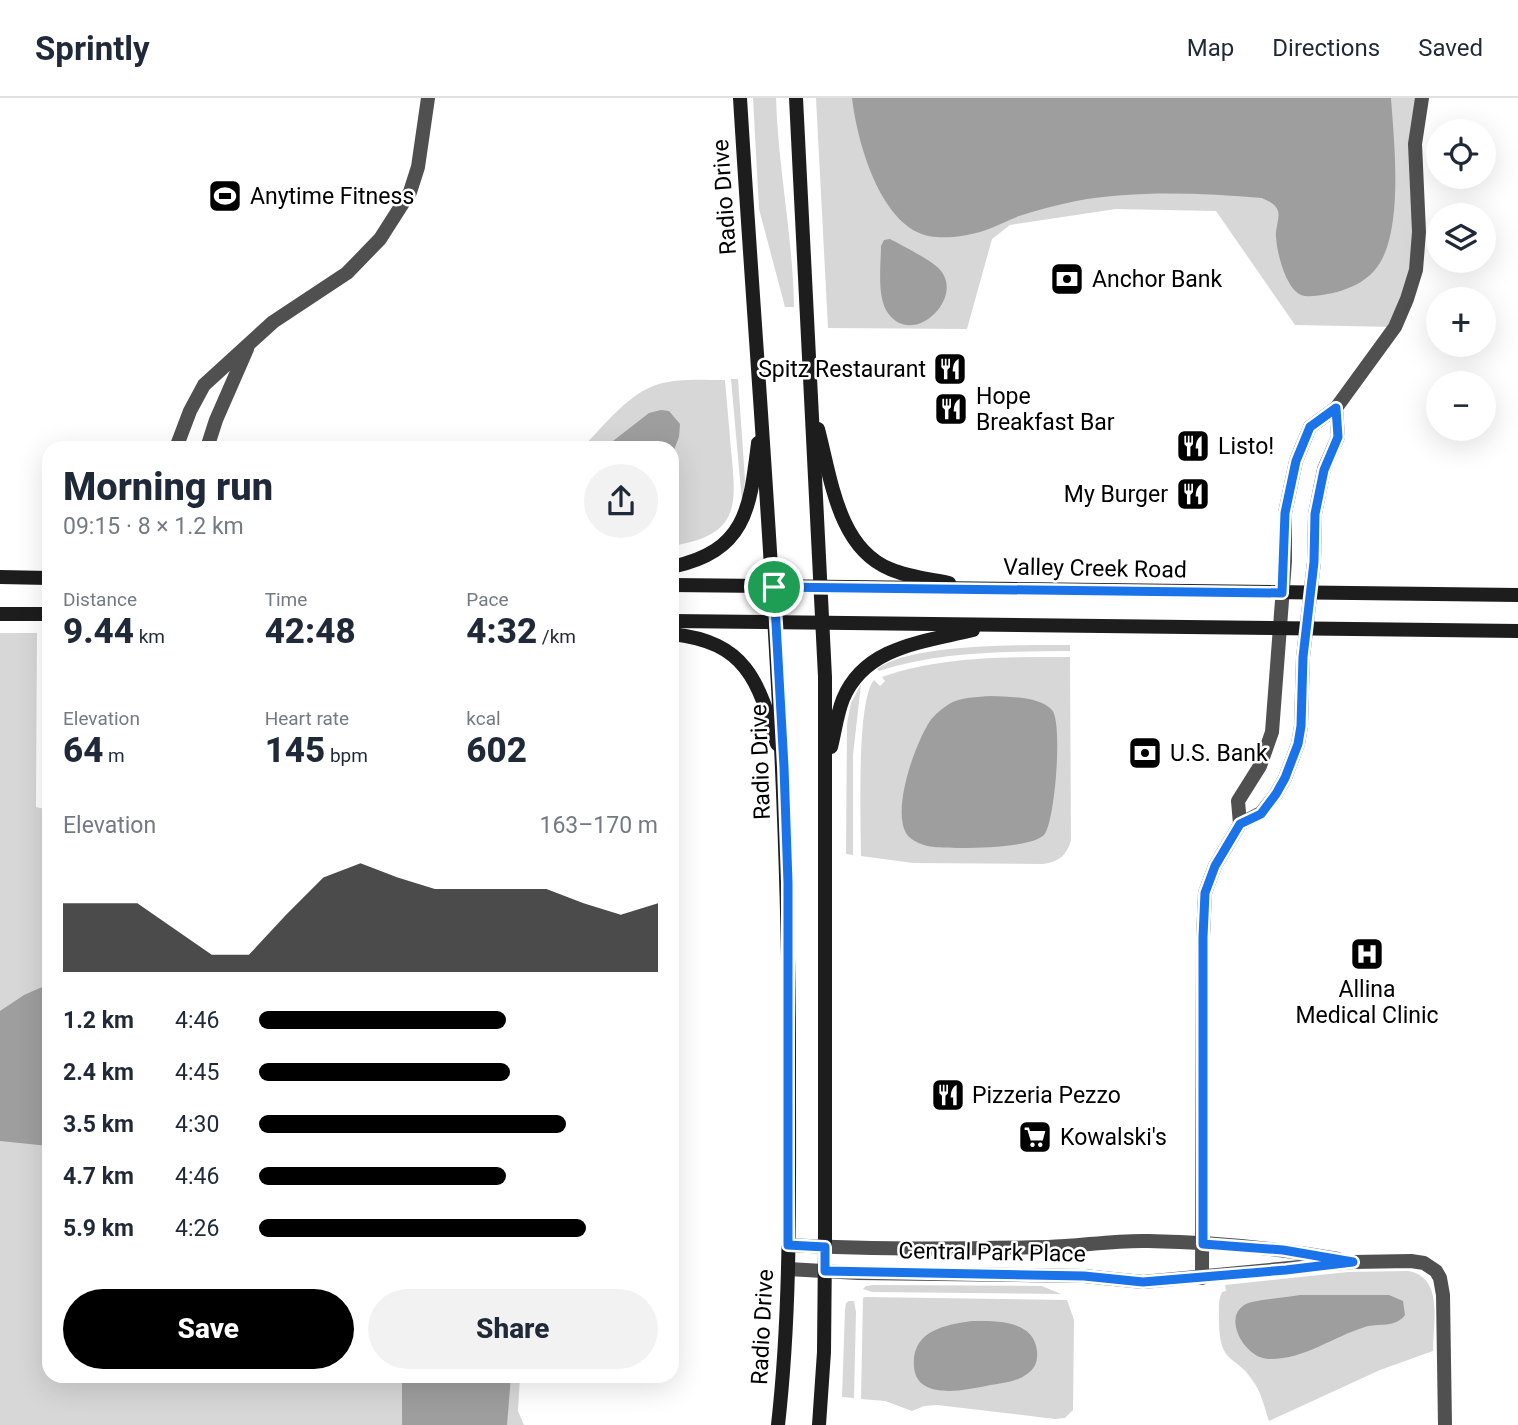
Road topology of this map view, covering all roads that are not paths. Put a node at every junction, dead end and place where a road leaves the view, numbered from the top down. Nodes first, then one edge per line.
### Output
1 (428, 98) edge
2 (740, 98) edge
3 (796, 98) edge
4 (1422, 98) edge
5 (249, 345) junction
6 (811, 404) junction
7 (762, 405) junction
8 (1336, 408) junction
9 (179, 441) edge
10 (209, 441) edge
11 (679, 565) edge
12 (0, 577) edge
13 (42, 578) edge
14 (679, 586) edge
15 (774, 587) junction
16 (821, 588) junction
17 (984, 590) junction
18 (1282, 593) junction
19 (1310, 593) junction
20 (1518, 595) edge
21 (0, 614) edge
22 (42, 614) edge
23 (679, 621) edge
24 (776, 622) junction
25 (823, 622) junction
26 (995, 625) junction
27 (1279, 628) junction
28 (1306, 629) junction
29 (1518, 631) edge
30 (679, 636) edge
31 (826, 766) junction
32 (784, 767) junction
33 (1240, 824) junction
34 (1203, 1244) junction
35 (788, 1245) junction
36 (825, 1247) junction
37 (1353, 1262) junction
38 (788, 1269) junction
39 (825, 1271) junction
40 (1202, 1278) junction
41 (778, 1425) edge
42 (819, 1425) edge
43 (1445, 1425) edge

1 - 5 street
2 - 7 main road, Radio Drive
3 - 6 main road
4 - 8 street
5 - 9 street
5 - 10 street
6 - 16 main road
6 - 17 main road
7 - 11 main road
7 - 15 main road, Radio Drive
8 - 18 street
8 - 19 street
12 - 13 main road
14 - 15 main road, Valley Creek Road
15 - 16 main road, Valley Creek Road
15 - 24 main road, Radio Drive
16 - 17 main road, Valley Creek Road
16 - 25 main road
17 - 18 main road, Valley Creek Road
18 - 19 main road, Valley Creek Road
18 - 27 street
19 - 20 main road, Valley Creek Road
19 - 28 street
21 - 22 main road
23 - 24 main road
24 - 25 main road
24 - 32 main road, Radio Drive
25 - 26 main road
25 - 31 main road
26 - 27 main road
26 - 31 main road
27 - 28 main road
27 - 33 street
28 - 29 main road
28 - 33 street
30 - 32 main road
31 - 36 main road
32 - 35 main road, Radio Drive
33 - 34 street
34 - 36 street, Central Park Place
34 - 37 street, Central Park Place
34 - 40 street
35 - 36 street, Central Park Place
35 - 38 main road, Radio Drive
36 - 39 main road
37 - 40 street, Central Park Place
37 - 43 street
38 - 39 street, Central Park Place
38 - 41 main road, Radio Drive
39 - 40 street, Central Park Place
39 - 42 main road

